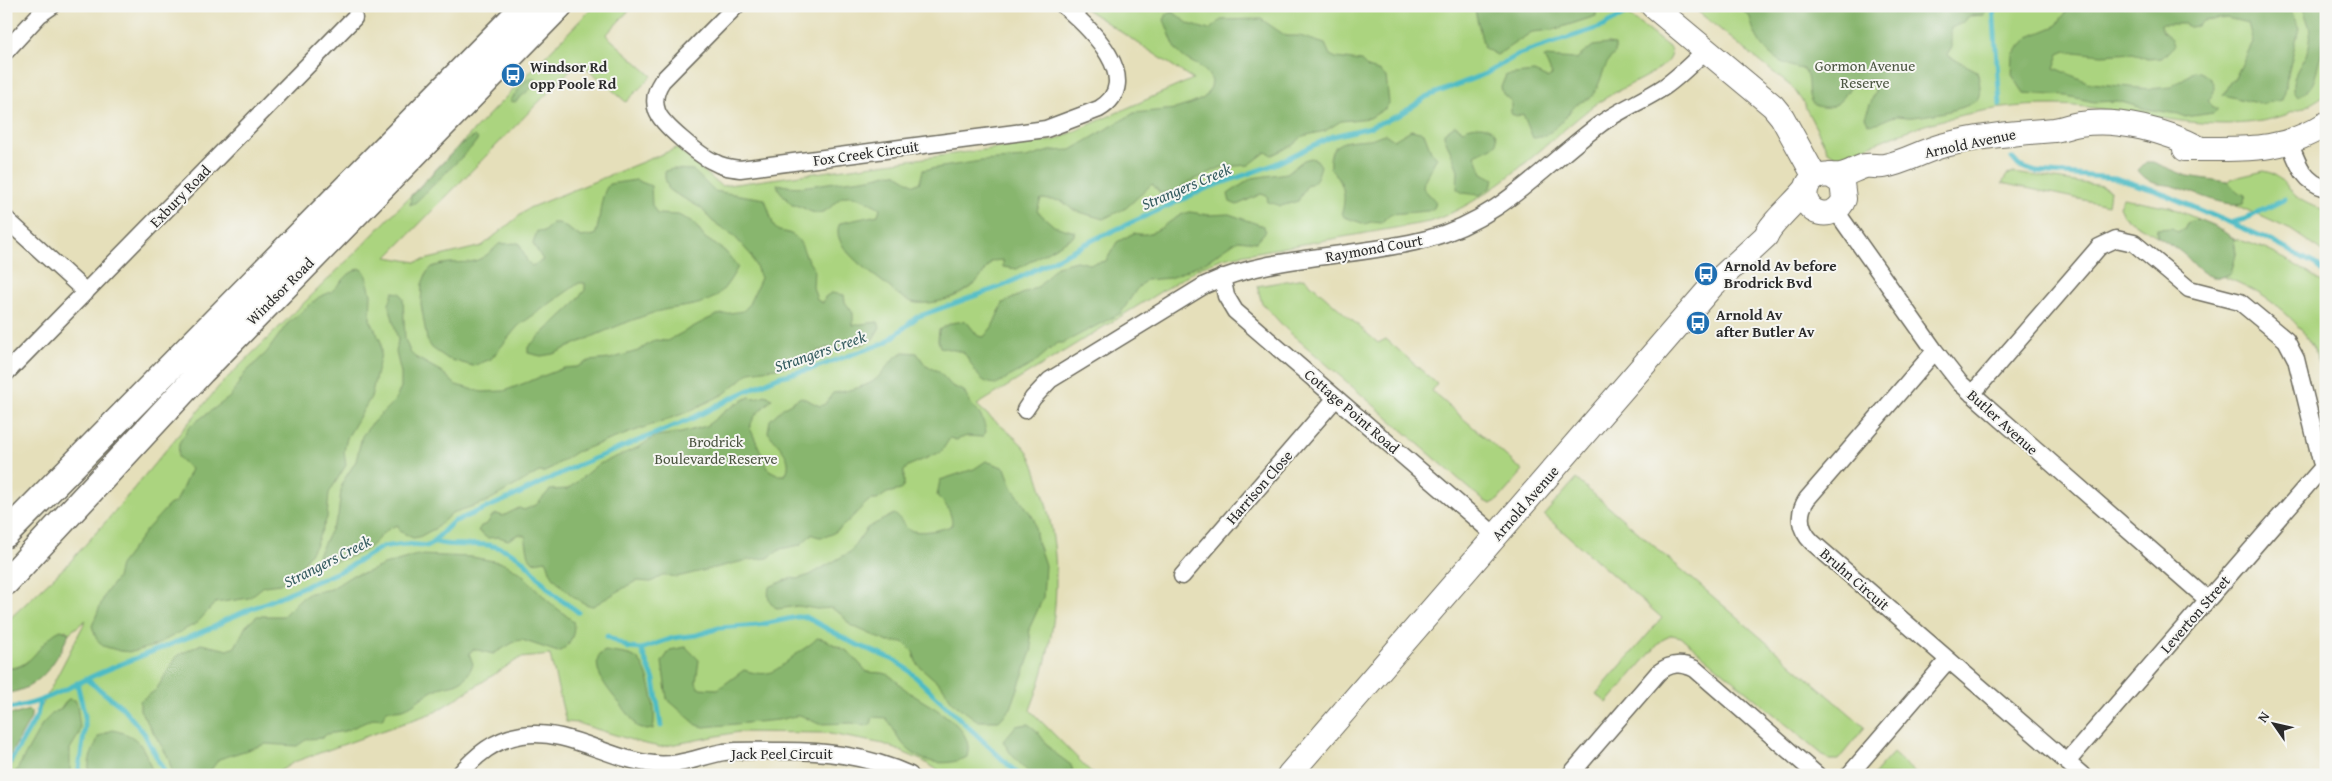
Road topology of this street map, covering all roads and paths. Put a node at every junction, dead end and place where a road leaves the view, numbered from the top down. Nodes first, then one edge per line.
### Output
1 (52, 6) edge
2 (526, 6) edge
3 (559, 6) edge
4 (736, 6) edge
5 (1064, 6) edge
6 (1653, 6) edge
7 (354, 18) dead end
8 (1701, 45) junction
9 (6, 51) edge
10 (2326, 124) edge
11 (2289, 141) junction
12 (1885, 166) junction
13 (1817, 180) junction
14 (2326, 188) edge
15 (1832, 207) junction
16 (6, 219) edge
17 (1766, 236) junction
18 (1222, 277) junction
19 (86, 292) junction
20 (1934, 351) junction
21 (6, 373) edge
22 (1972, 394) junction
23 (1336, 398) junction
24 (1025, 410) dead end
25 (2324, 469) edge
26 (6, 534) edge
27 (1496, 536) junction
28 (1182, 576) dead end
29 (6, 582) edge
30 (2208, 600) junction
31 (1948, 660) junction
32 (2067, 762) junction
33 (687, 768) edge
34 (459, 775) edge
35 (910, 775) edge
36 (1289, 775) edge
37 (1570, 775) edge
38 (1817, 775) edge
39 (1849, 775) edge
40 (2082, 775) edge

1 - 9 street
2 - 26 main road, Windsor Road
3 - 29 main road, Windsor Road
4 - 5 street, Fox Creek Circuit
6 - 8 street
7 - 19 street, Exbury Road
8 - 13 street
8 - 18 street, Raymond Court
10 - 11 street, Arnold Avenue
11 - 12 street, Arnold Avenue
11 - 14 street
12 - 13 street, Arnold Avenue
12 - 15 street, Arnold Avenue
13 - 15 street
13 - 15 street
13 - 17 street, Arnold Avenue
15 - 17 street, Arnold Avenue
15 - 20 street, Butler Avenue
16 - 19 street
17 - 27 street, Arnold Avenue
18 - 23 street, Cottage Point Road
18 - 24 street, Raymond Court
19 - 21 street, Exbury Road
20 - 22 street, Butler Avenue
20 - 31 street, Bruhn Circuit
22 - 25 street
22 - 30 street, Butler Avenue
23 - 27 street, Cottage Point Road
23 - 28 street, Harrison Close
25 - 30 street, Leverton Street
27 - 36 street, Arnold Avenue
30 - 32 street, Leverton Street
31 - 32 street, Bruhn Circuit
31 - 39 street
32 - 40 street, Bruhn Circuit
33 - 34 street, Jack Peel Circuit
33 - 35 street, Jack Peel Circuit
37 - 38 street

